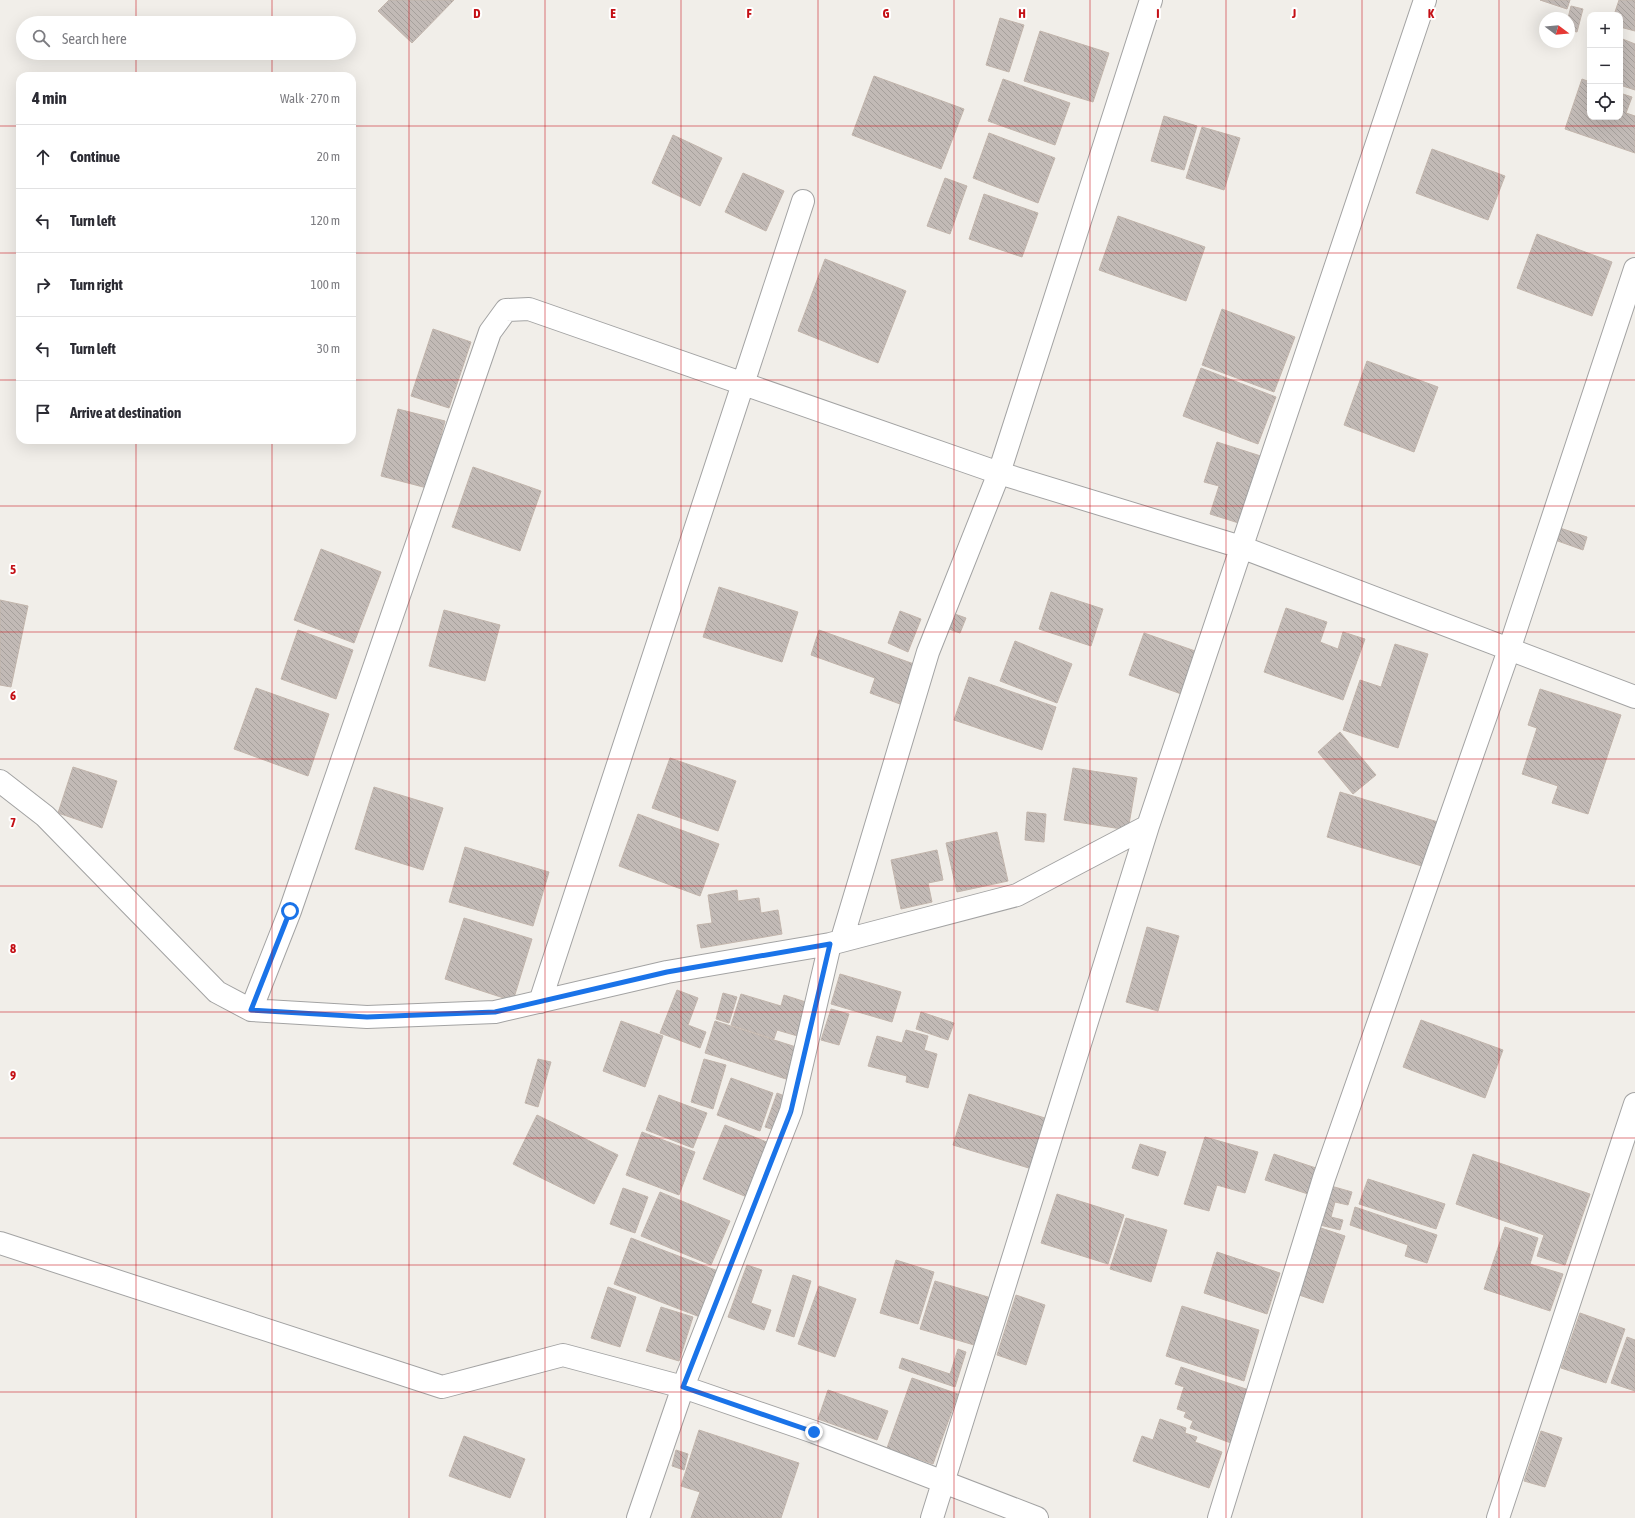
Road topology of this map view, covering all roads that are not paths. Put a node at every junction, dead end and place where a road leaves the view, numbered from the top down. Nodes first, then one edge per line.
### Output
1 (1151, 0) edge
2 (1425, 0) edge
3 (803, 201) dead end
4 (1635, 268) edge
5 (743, 384) junction
6 (1000, 473) junction
7 (1241, 547) junction
8 (1509, 650) junction
9 (1635, 697) edge
10 (0, 782) edge
11 (1148, 826) junction
12 (836, 941) junction
13 (540, 1002) junction
14 (251, 1010) junction
15 (1635, 1104) edge
16 (0, 1243) edge
17 (683, 1387) junction
18 (944, 1481) junction
19 (638, 1518) edge
20 (932, 1518) edge
21 (1037, 1518) edge
22 (1218, 1518) edge
23 (1498, 1518) edge

1 - 6 street
2 - 7 street
3 - 5 street
4 - 8 street
5 - 6 street
5 - 13 street
5 - 14 street
6 - 7 street
6 - 12 street
7 - 8 street
7 - 11 street
8 - 9 street
8 - 22 street
10 - 14 street
11 - 12 street
11 - 18 street
12 - 13 street
12 - 17 street
13 - 14 street
15 - 23 street
16 - 17 street
17 - 18 street
17 - 19 street
18 - 20 street
18 - 21 street

